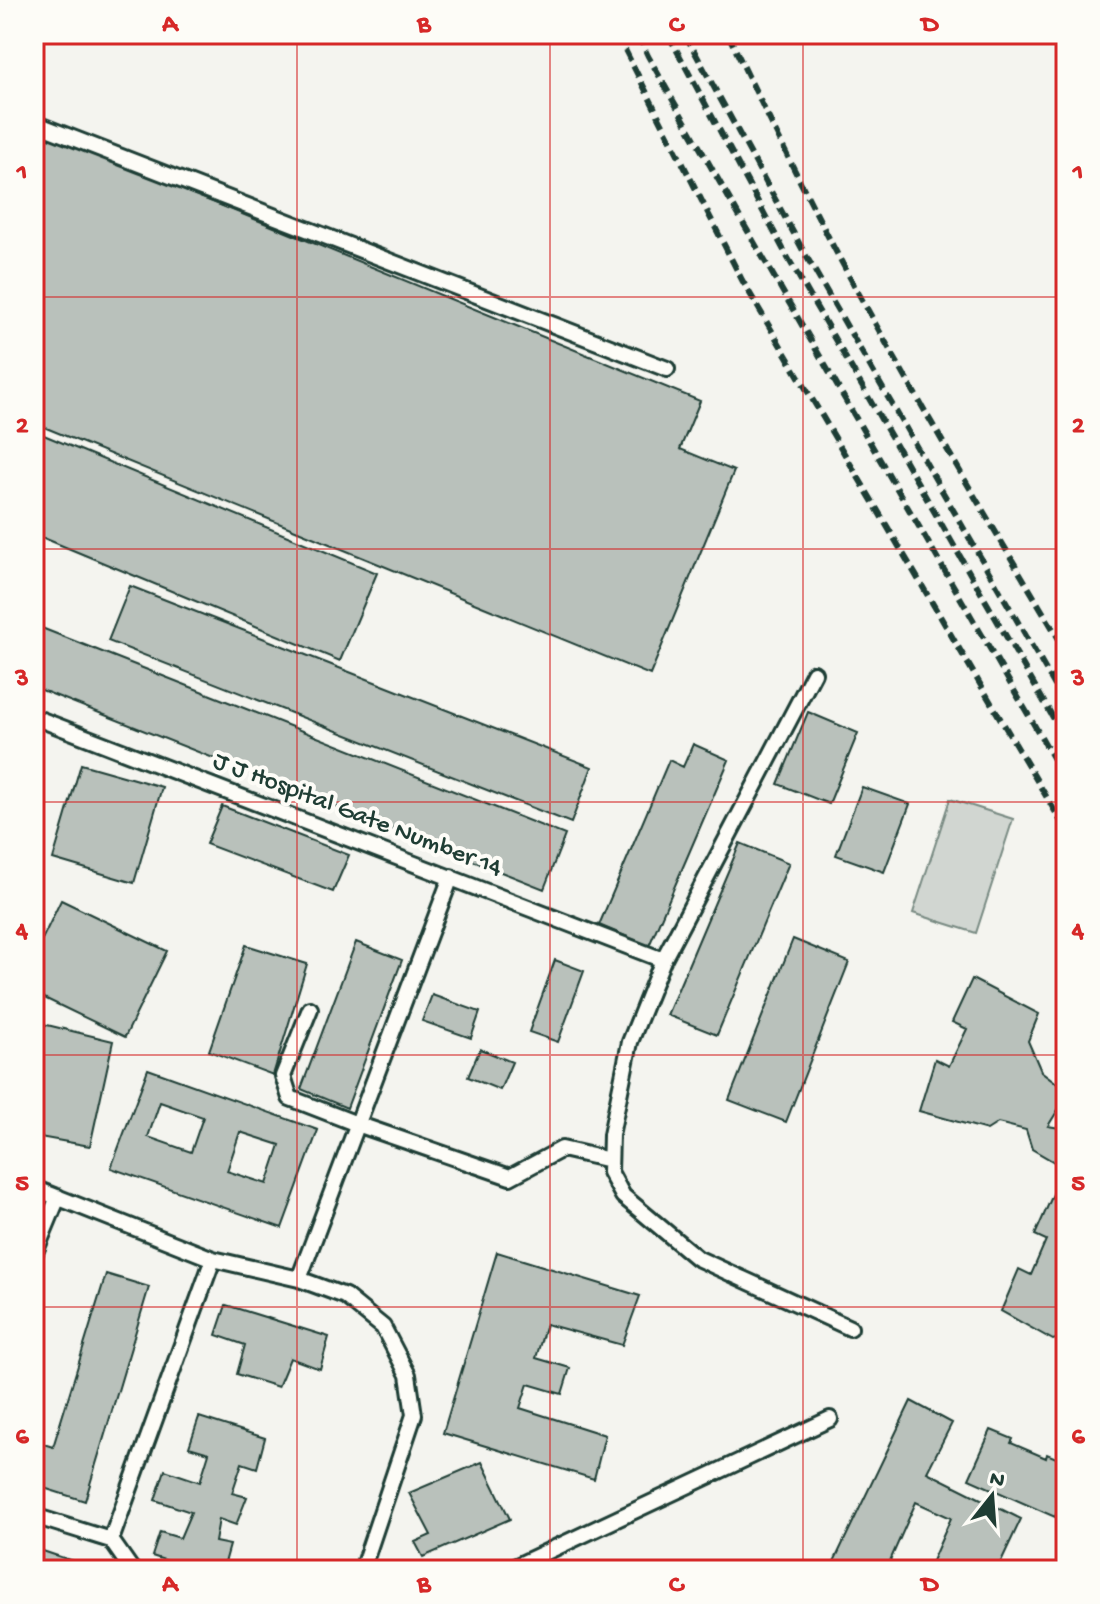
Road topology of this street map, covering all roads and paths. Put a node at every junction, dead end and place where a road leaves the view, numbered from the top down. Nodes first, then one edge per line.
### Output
1 (34, 123) edge
2 (667, 369) dead end
3 (814, 673) dead end
4 (34, 717) edge
5 (451, 877) junction
6 (663, 960) junction
7 (310, 1009) dead end
8 (357, 1124) junction
9 (610, 1160) junction
10 (34, 1188) edge
11 (58, 1197) junction
12 (34, 1255) edge
13 (213, 1259) junction
14 (299, 1279) junction
15 (850, 1328) dead end
16 (830, 1419) dead end
17 (34, 1516) edge
18 (111, 1540) junction
19 (132, 1570) edge
20 (362, 1570) edge
21 (508, 1570) edge

1 - 2 lane
3 - 6 lane
4 - 5 lane, J J Hospital Gate Number 14
5 - 6 lane, J J Hospital Gate Number 14
5 - 8 lane
6 - 9 lane
7 - 8 lane
8 - 9 lane
8 - 14 lane
9 - 15 lane
10 - 11 lane
11 - 12 lane
11 - 13 lane
13 - 14 lane
13 - 18 lane
14 - 20 lane
16 - 21 lane
17 - 18 lane
18 - 19 lane

